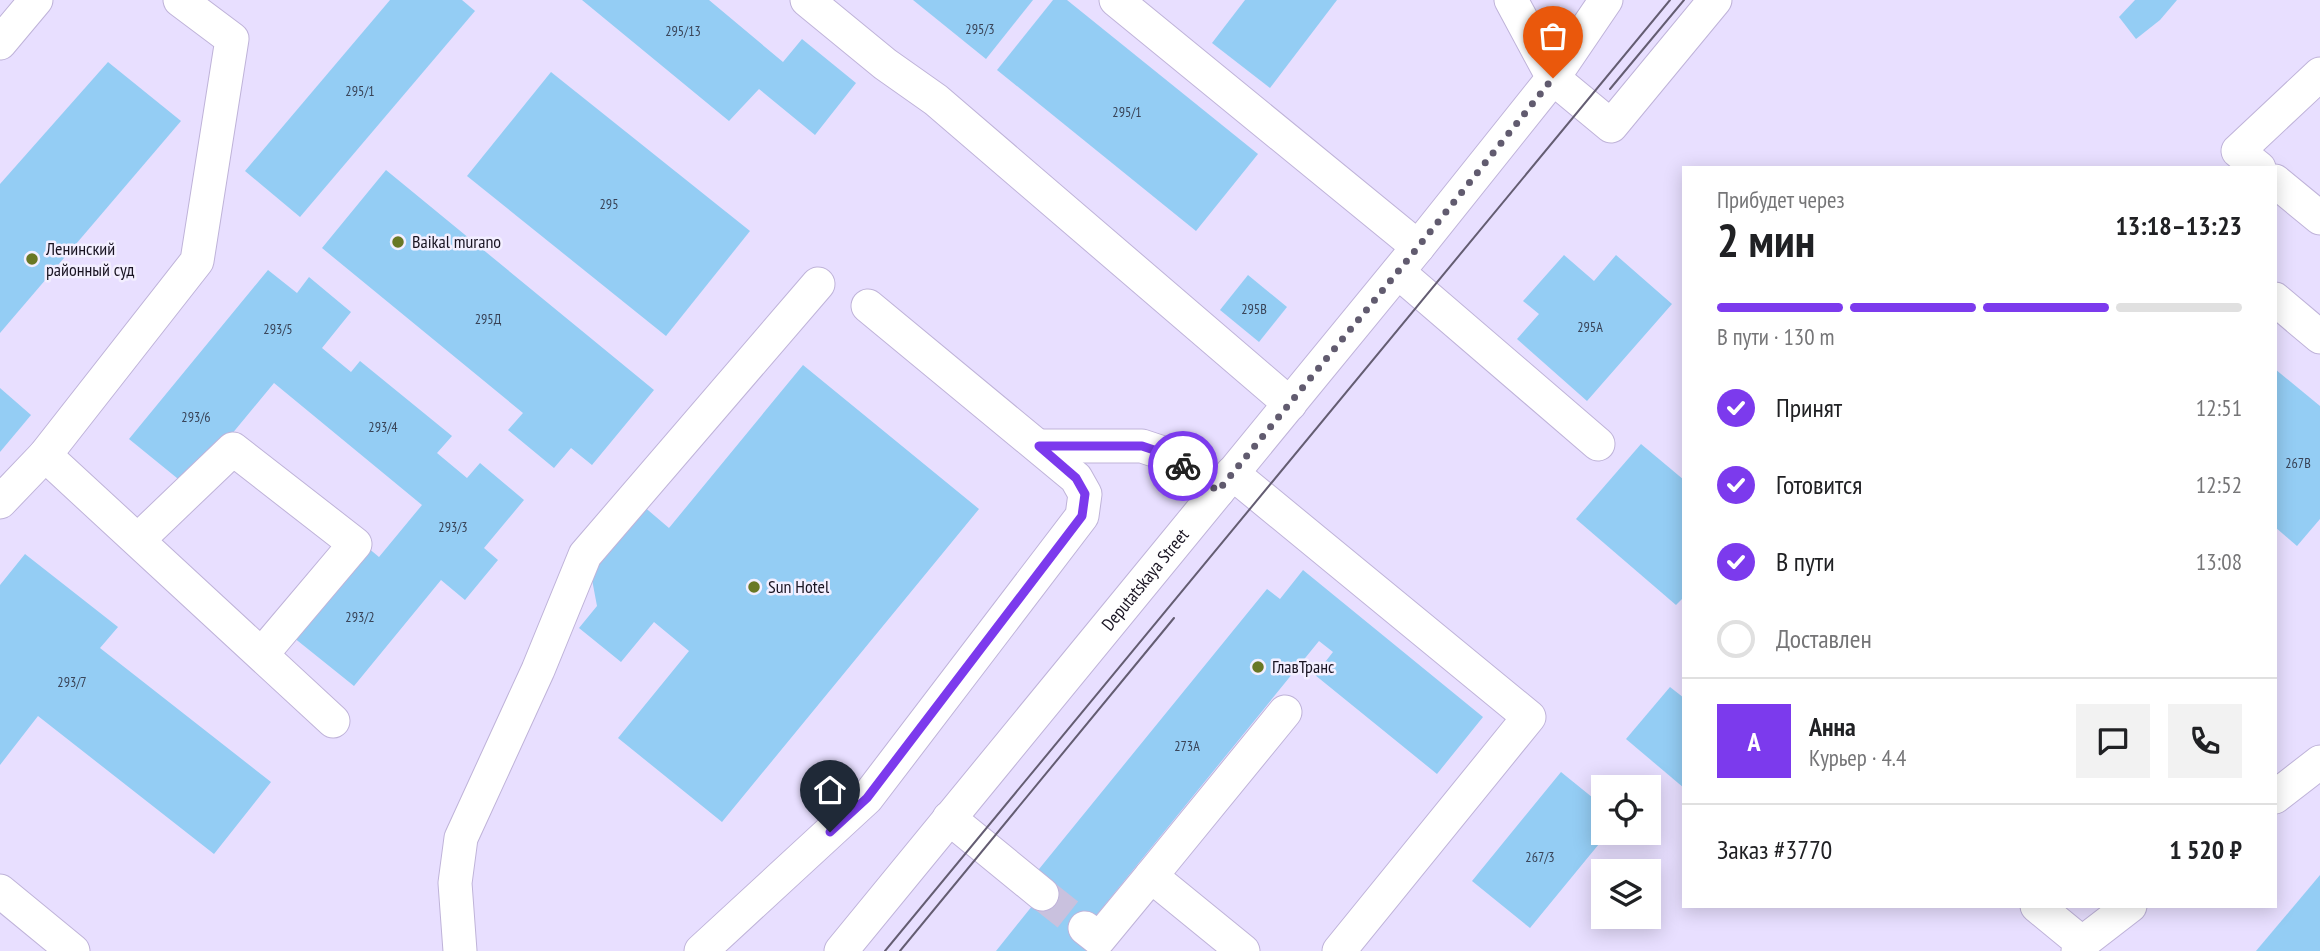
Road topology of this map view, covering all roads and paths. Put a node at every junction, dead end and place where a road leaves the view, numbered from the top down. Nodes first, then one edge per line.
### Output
1 (36, 0) edge
2 (180, 0) edge
3 (807, 0) edge
4 (1511, 0) edge
5 (1715, 0) edge
6 (1602, 3) edge
7 (1134, 5) edge
8 (0, 43) edge
9 (2320, 74) edge
10 (1553, 78) junction
11 (2237, 162) edge
12 (2277, 183) edge
13 (2320, 218) edge
14 (1408, 260) junction
15 (818, 284) dead end
16 (2277, 301) edge
17 (868, 306) dead end
18 (2320, 337) edge
19 (1290, 404) junction
20 (1598, 444) dead end
21 (1039, 446) junction
22 (46, 454) junction
23 (1225, 482) junction
24 (0, 502) edge
25 (138, 540) junction
26 (262, 654) junction
27 (1285, 712) dead end
28 (333, 721) dead end
29 (2320, 762) edge
30 (2277, 795) edge
31 (949, 818) junction
32 (1151, 876) junction
33 (0, 891) edge
34 (1042, 894) tunnel mouth
35 (2039, 908) edge
36 (2128, 908) edge
37 (1085, 928) tunnel mouth
38 (56, 946) edge
39 (2080, 947) edge
40 (460, 951) edge
41 (701, 951) edge
42 (841, 951) edge
43 (1243, 951) edge
44 (1339, 951) edge

1 - 8 street
2 - 22 street
3 - 19 street
4 - 10 street
5 - 10 street
6 - 10 street, Deputatskaya Street
7 - 14 street
9 - 11 street
10 - 14 street, Deputatskaya Street
12 - 13 street
14 - 19 street, Deputatskaya Street
14 - 20 street
15 - 40 street
16 - 18 street
17 - 21 street
19 - 23 street, Deputatskaya Street
21 - 23 street
21 - 41 street
22 - 24 street
22 - 25 street
23 - 31 street, Deputatskaya Street
23 - 44 street
25 - 26 street
25 - 26 street
26 - 28 street
27 - 32 street
29 - 30 street
31 - 34 street
31 - 42 street, Deputatskaya Street
32 - 37 street
32 - 43 street
33 - 38 street
35 - 39 street
36 - 39 street

